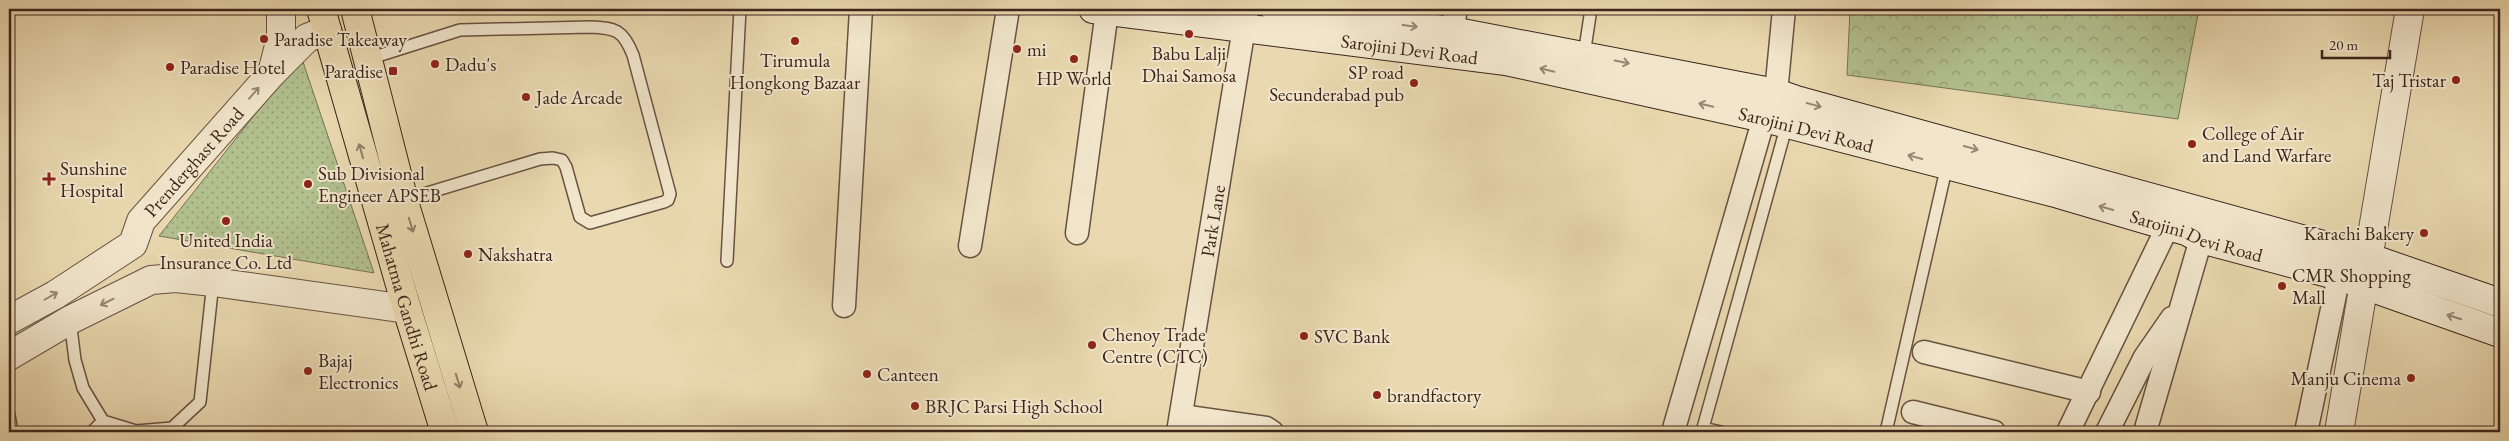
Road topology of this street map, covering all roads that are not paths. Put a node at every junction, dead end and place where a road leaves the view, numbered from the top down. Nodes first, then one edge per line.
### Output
1 (281, 9) edge
2 (355, 9) edge
3 (740, 9) edge
4 (860, 9) edge
5 (1008, 9) edge
6 (1274, 9) edge
7 (1591, 9) edge
8 (1784, 9) edge
9 (2410, 9) edge
10 (1100, 10) edge
11 (1246, 18) edge
12 (324, 19) edge
13 (1454, 20) edge
14 (1584, 55) junction
15 (368, 59) junction
16 (272, 73) junction
17 (1776, 93) junction
18 (1776, 121) junction
19 (1947, 165) junction
20 (404, 200) junction
21 (2168, 226) junction
22 (1077, 233) dead end
23 (2201, 239) junction
24 (132, 244) junction
25 (970, 246) dead end
26 (2367, 257) junction
27 (726, 261) dead end
28 (151, 280) junction
29 (2351, 280) junction
30 (213, 282) junction
31 (2184, 300) junction
32 (2500, 303) edge
33 (844, 306) dead end
34 (407, 309) junction
35 (9, 320) edge
36 (70, 320) junction
37 (2500, 332) edge
38 (1924, 352) dead end
39 (9, 356) edge
40 (2089, 392) junction
41 (1913, 412) dead end
42 (9, 415) edge
43 (103, 421) junction
44 (1179, 424) edge
45 (12, 432) edge
46 (92, 432) edge
47 (445, 432) edge
48 (474, 432) edge
49 (1272, 432) edge
50 (1672, 432) edge
51 (1720, 432) edge
52 (1886, 432) edge
53 (1994, 432) edge
54 (2068, 432) edge
55 (2107, 432) edge
56 (2145, 432) edge
57 (2306, 432) edge
58 (2339, 432) edge

1 - 16 main road
2 - 15 highway, Mahatma Gandhi Road
3 - 27 lane
4 - 33 street
5 - 25 street
6 -> 13 main road, Sarojini Devi Road
7 - 14 lane
8 - 17 street
9 - 26 main road
10 - 11 main road, Sarojini Devi Road
10 - 22 street
18 -> 11 main road, Sarojini Devi Road
11 - 44 street, Park Lane
12 - 16 main road, Prenderghast Road
34 -> 12 highway, Mahatma Gandhi Road
13 - 14 main road, Sarojini Devi Road
14 -> 17 main road, Sarojini Devi Road
15 - 20 highway, Mahatma Gandhi Road
15 - 20 lane
24 -> 16 main road, Prenderghast Road
17 - 18 street
17 -> 26 main road, Sarojini Devi Road
19 -> 18 main road, Sarojini Devi Road
18 - 50 street
18 - 51 lane
21 -> 19 main road, Sarojini Devi Road
19 - 52 lane
20 -> 48 highway, Mahatma Gandhi Road
21 - 23 main road, Sarojini Devi Road
21 - 40 street
23 - 29 main road, Sarojini Devi Road
23 - 31 street
24 - 28 main road
35 -> 24 main road
26 - 29 main road
26 - 32 main road, Sarojini Devi Road
28 - 30 main road
28 -> 36 main road
37 -> 29 main road, Sarojini Devi Road
29 - 57 street
29 - 58 main road
30 - 34 main road
30 - 43 lane
31 - 55 street
31 - 56 street
34 - 47 highway, Mahatma Gandhi Road
36 - 39 main road
36 - 43 lane
38 - 40 street
40 - 54 street
41 - 53 street
42 - 45 lane
43 - 46 lane
44 - 49 street

